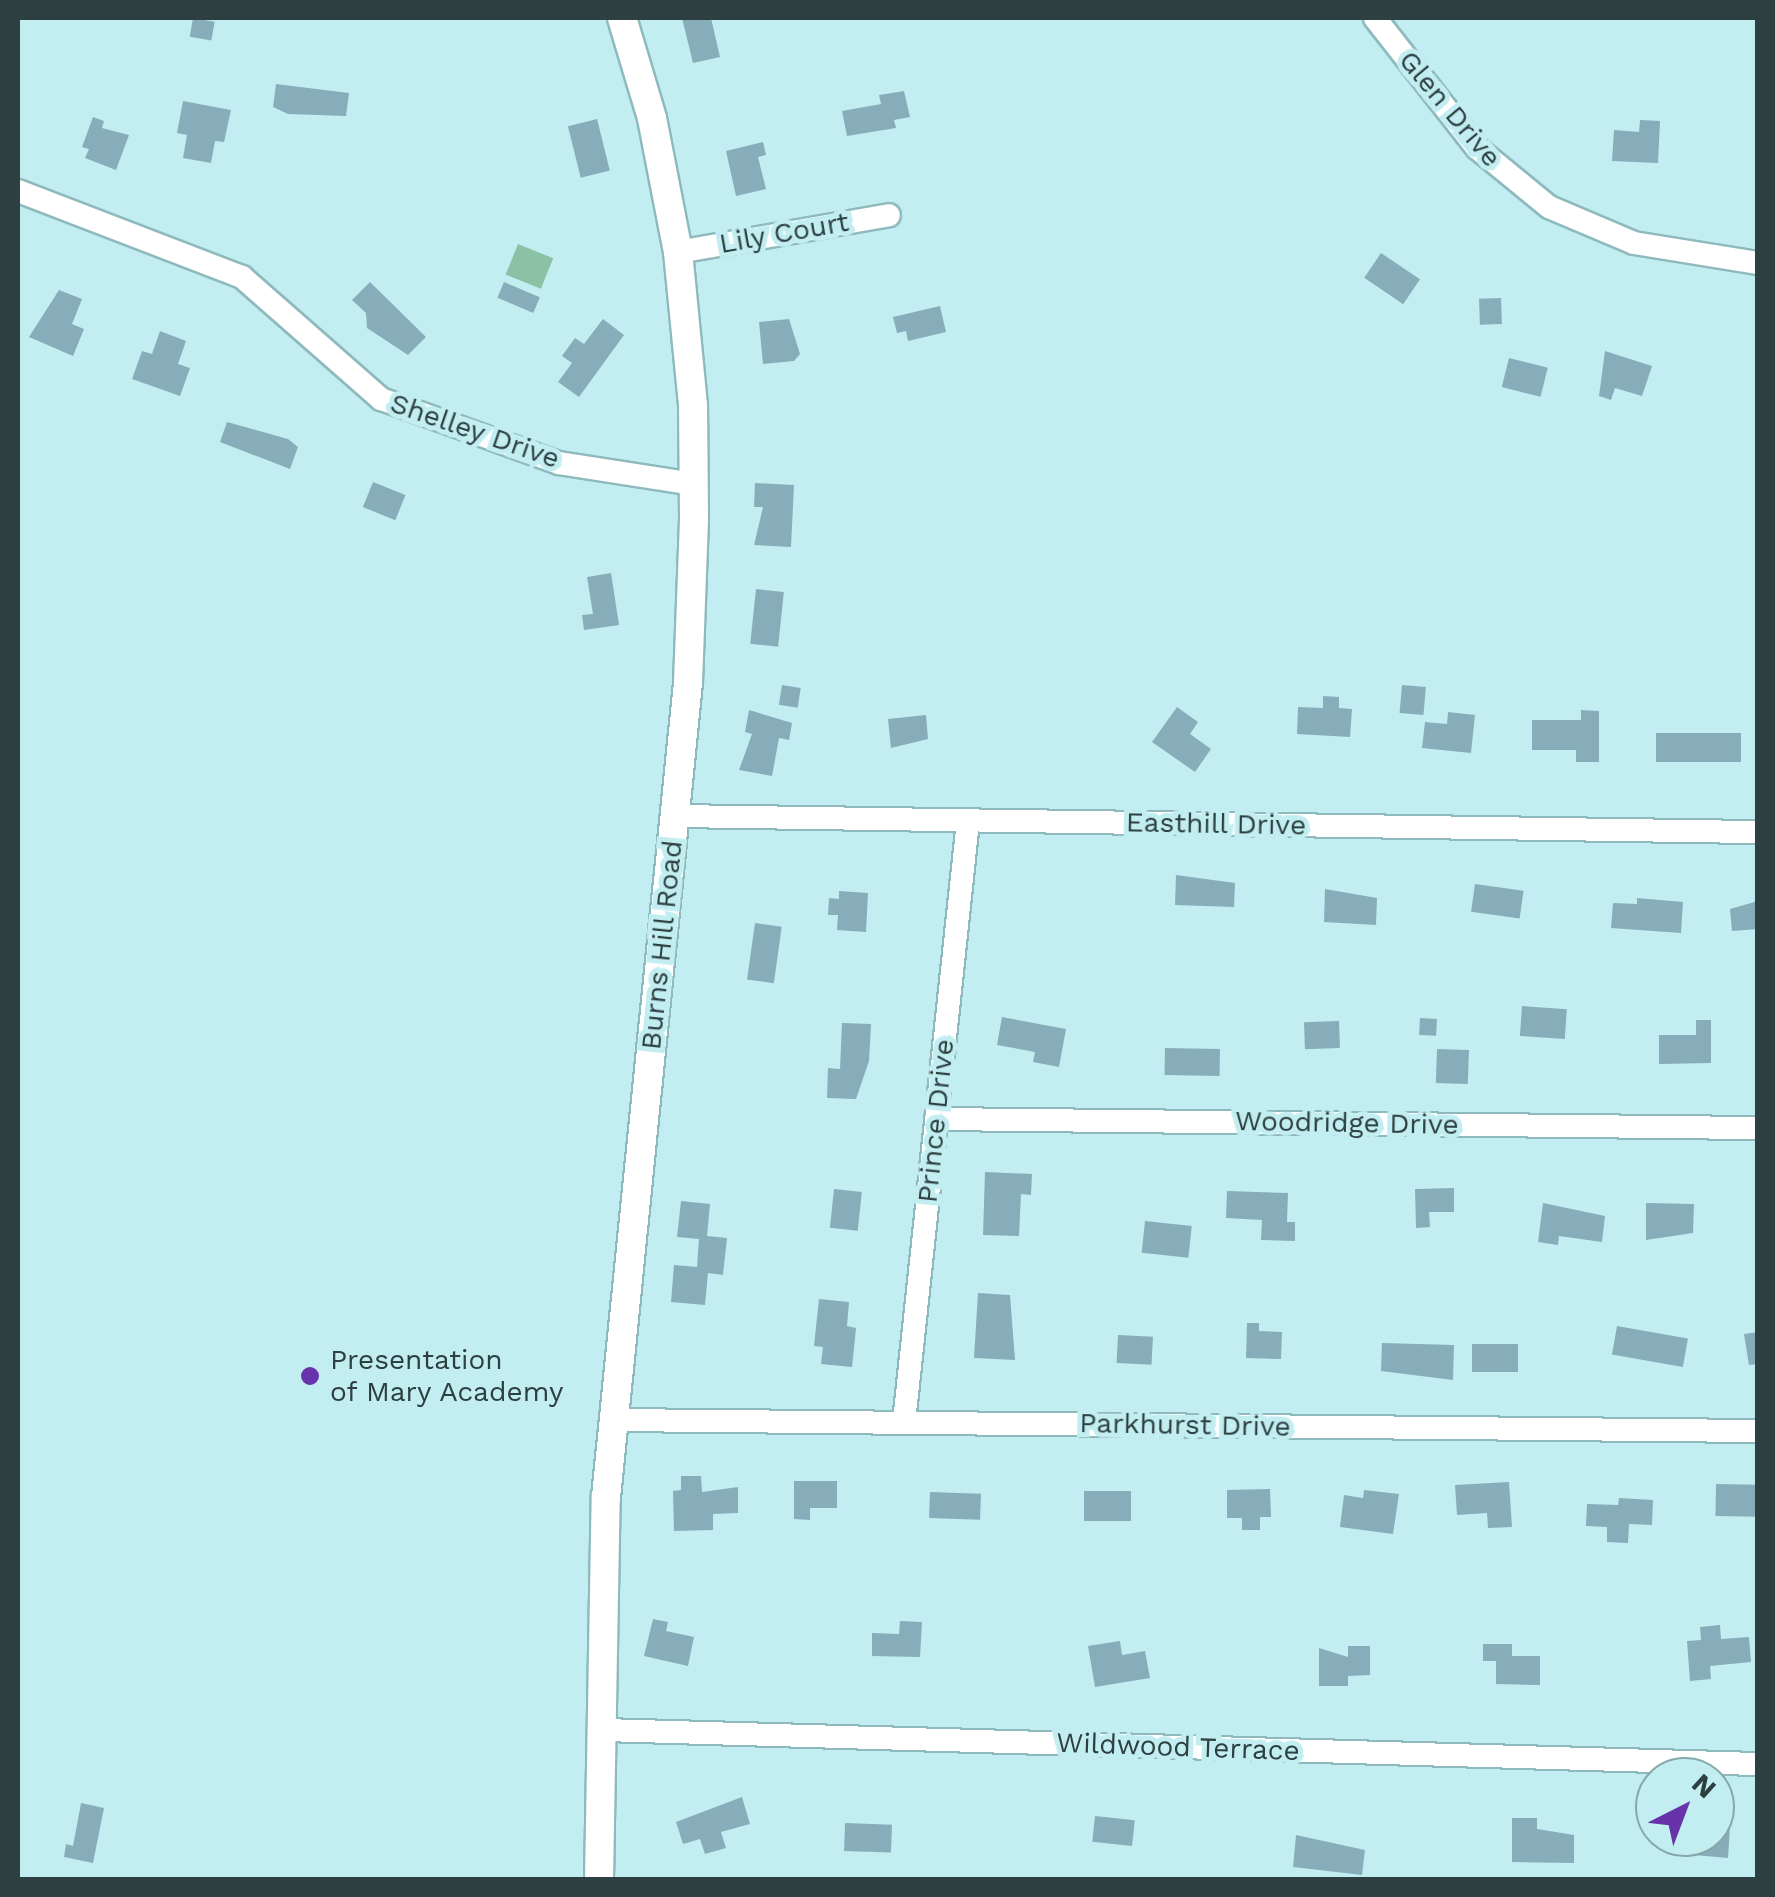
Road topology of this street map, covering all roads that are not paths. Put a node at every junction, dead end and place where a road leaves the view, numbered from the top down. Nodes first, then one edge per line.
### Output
1 (622, 18) edge
2 (1375, 18) edge
3 (18, 191) edge
4 (889, 215) dead end
5 (678, 252) junction
6 (1758, 264) edge
7 (693, 484) junction
8 (676, 816) junction
9 (968, 820) junction
10 (1758, 832) edge
11 (936, 1119) junction
12 (1758, 1128) edge
13 (612, 1420) junction
14 (904, 1422) junction
15 (1758, 1430) edge
16 (604, 1730) junction
17 (1753, 1764) dead end
18 (599, 1880) edge

1 - 5 street, Burns Hill Road
2 - 6 street, Glen Drive
3 - 7 street, Shelley Drive
4 - 5 street, Lily Court
5 - 7 street, Burns Hill Road
7 - 8 street, Burns Hill Road
8 - 9 street, Easthill Drive
8 - 13 street, Burns Hill Road
9 - 10 street, Easthill Drive
9 - 11 street, Prince Drive
11 - 12 street, Woodridge Drive
11 - 14 street, Prince Drive
13 - 14 street, Parkhurst Drive
13 - 16 street, Burns Hill Road
14 - 15 street, Parkhurst Drive
16 - 17 street, Wildwood Terrace
16 - 18 street, Burns Hill Road

